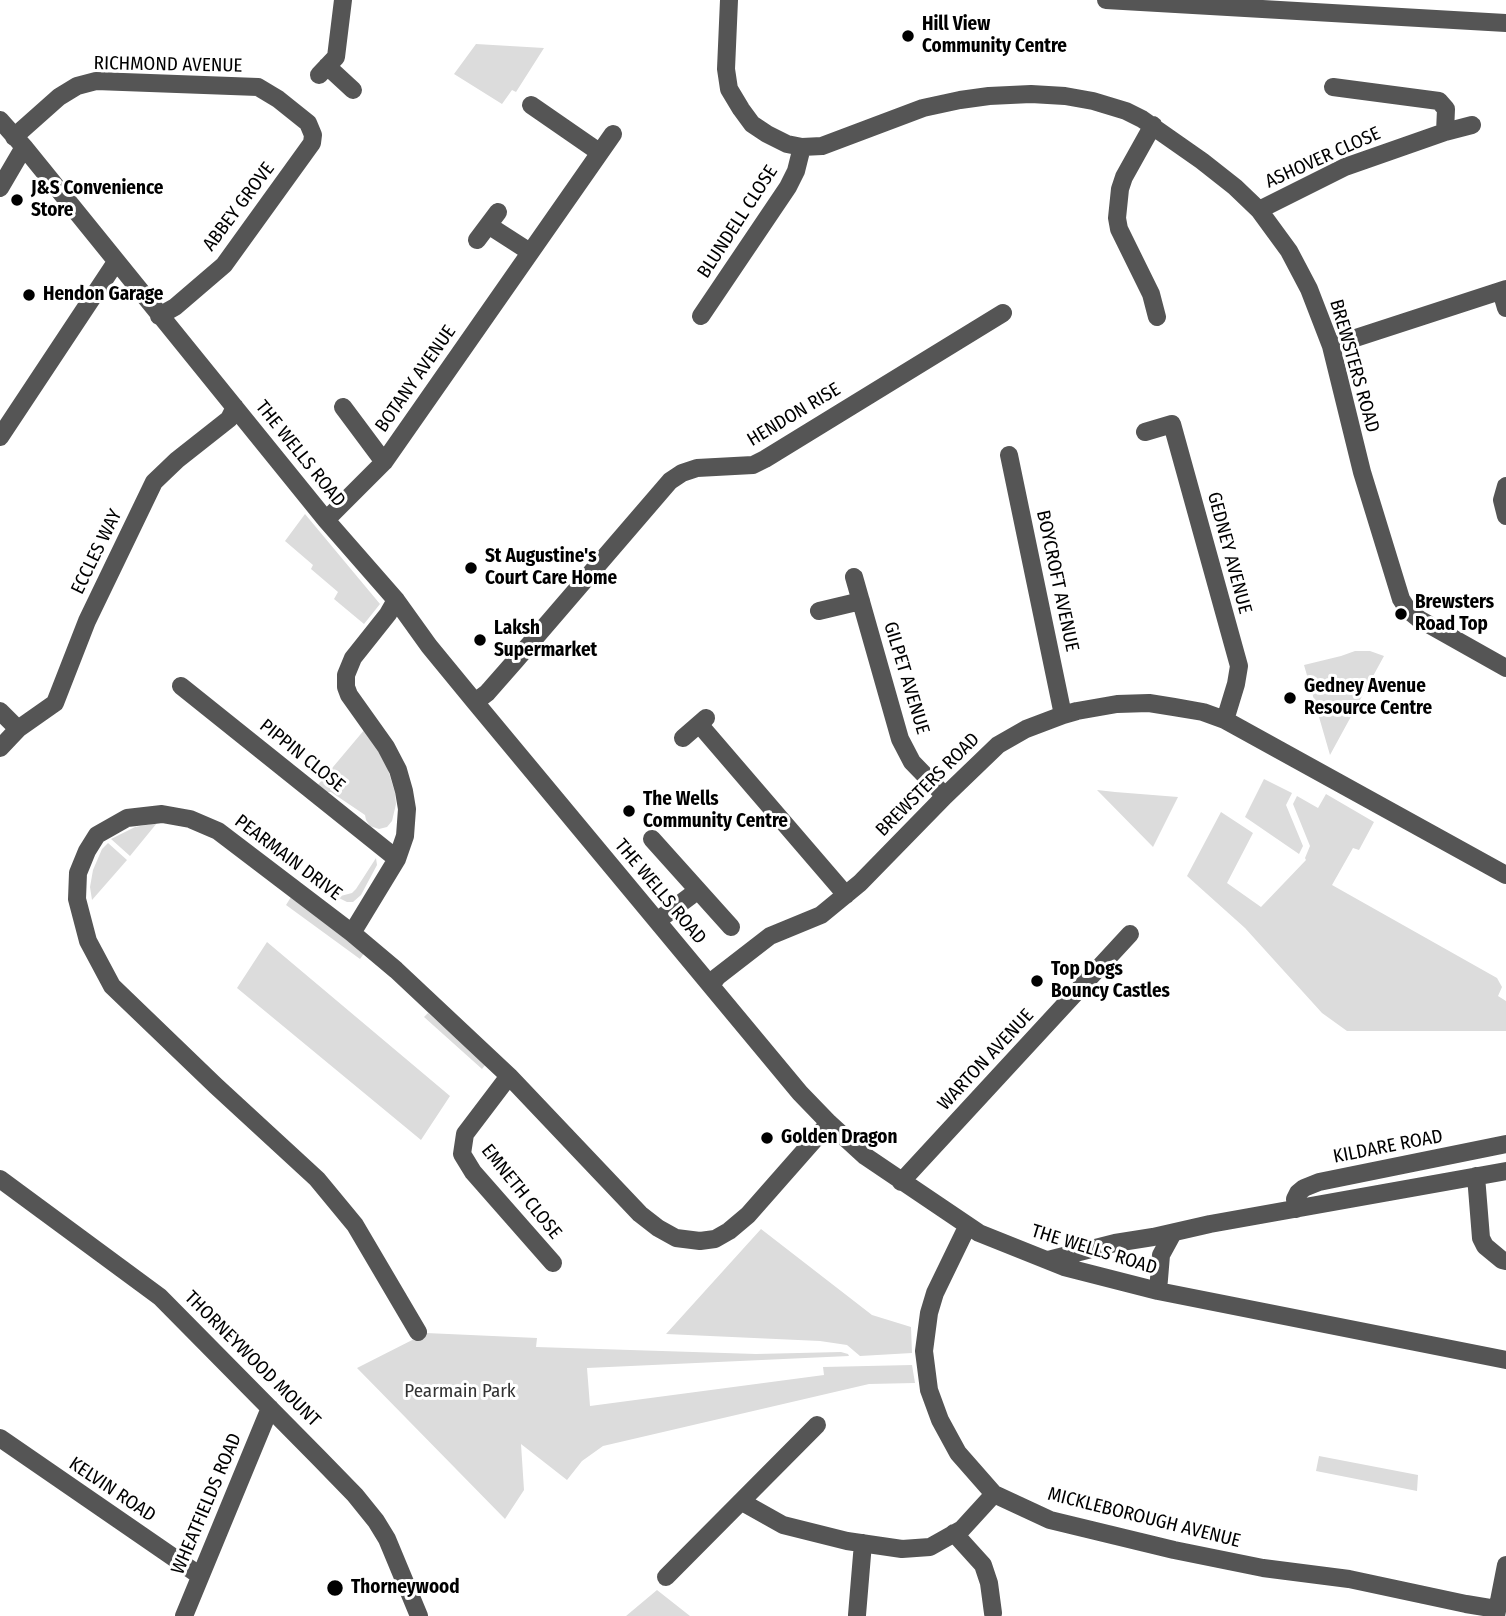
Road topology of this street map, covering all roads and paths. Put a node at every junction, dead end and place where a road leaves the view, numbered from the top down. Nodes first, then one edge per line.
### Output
1 (342, 0) edge
2 (729, 0) edge
3 (1106, 0) edge
4 (1506, 23) edge
5 (1333, 87) dead end
6 (353, 90) dead end
7 (531, 105) dead end
8 (0, 120) edge
9 (1153, 125) junction
10 (1472, 125) dead end
11 (1445, 132) junction
12 (613, 134) dead end
13 (19, 142) junction
14 (312, 143) joint
15 (802, 147) junction
16 (599, 152) junction
17 (0, 188) edge
18 (1259, 210) junction
19 (477, 240) dead end
20 (530, 253) junction
21 (116, 262) junction
22 (1504, 296) edge
23 (1003, 313) dead end
24 (159, 316) junction
25 (701, 316) dead end
26 (1157, 317) dead end
27 (1331, 346) junction
28 (235, 407) junction
29 (343, 407) dead end
30 (1145, 432) dead end
31 (0, 437) edge
32 (1009, 454) dead end
33 (384, 462) junction
34 (1506, 486) edge
35 (1506, 516) edge
36 (326, 520) junction
37 (853, 577) dead end
38 (396, 600) junction
39 (861, 600) junction
40 (820, 611) dead end
41 (1506, 668) edge
42 (181, 686) dead end
43 (475, 702) junction
44 (0, 711) edge
45 (1063, 715) junction
46 (1224, 720) junction
47 (18, 729) junction
48 (683, 738) dead end
49 (0, 748) edge
50 (945, 796) junction
51 (652, 839) dead end
52 (397, 859) junction
53 (1506, 875) edge
54 (697, 891) junction
55 (846, 895) junction
56 (657, 921) junction
57 (730, 927) dead end
58 (352, 933) junction
59 (1130, 934) dead end
60 (711, 985) junction
61 (509, 1076) junction
62 (829, 1123) junction
63 (1506, 1144) edge
64 (1506, 1171) edge
65 (1476, 1177) junction
66 (0, 1179) edge
67 (901, 1182) junction
68 (1296, 1209) junction
69 (967, 1227) junction
70 (1172, 1233) junction
71 (1048, 1260) junction
72 (1506, 1261) edge
73 (552, 1263) dead end
74 (1158, 1291) junction
75 (418, 1332) dead end
76 (1506, 1360) edge
77 (270, 1408) junction
78 (817, 1425) dead end
79 (0, 1438) edge
80 (994, 1494) junction
81 (741, 1502) junction
82 (954, 1533) junction
83 (863, 1544) junction
84 (1506, 1565) edge
85 (200, 1575) junction
86 (666, 1577) dead end
87 (1496, 1612) edge
88 (993, 1613) dead end
89 (857, 1615) edge
90 (184, 1616) edge
91 (419, 1616) edge

1 - 6 street
2 - 15 street, BREWSTERS ROAD
3 - 4 street
5 - 11 street
7 - 16 street
8 - 13 street, THE WELLS ROAD
9 - 15 street, BREWSTERS ROAD
9 - 18 street, BREWSTERS ROAD
9 - 26 street
10 - 11 street, ASHOVER CLOSE
11 - 18 street, ASHOVER CLOSE
12 - 16 street, BOTANY AVENUE
13 - 14 street, RICHMOND AVENUE
13 - 17 street, RICHMOND AVENUE
13 - 21 street, THE WELLS ROAD
14 - 24 street, ABBEY GROVE
15 - 25 street, BLUNDELL CLOSE
16 - 20 street, BOTANY AVENUE
18 - 27 street, BREWSTERS ROAD
19 - 20 street
20 - 33 street, BOTANY AVENUE
21 - 24 street, THE WELLS ROAD
21 - 31 street
22 - 27 street
23 - 43 street, HENDON RISE
24 - 28 street, THE WELLS ROAD
27 - 41 street, BREWSTERS ROAD
28 - 36 street, THE WELLS ROAD
28 - 47 street, ECCLES WAY
29 - 33 street
30 - 46 street, GEDNEY AVENUE
32 - 45 street, BOYCROFT AVENUE
33 - 36 street, BOTANY AVENUE
34 - 35 street
36 - 38 street, THE WELLS ROAD
37 - 39 street, GILPET AVENUE
38 - 43 street, THE WELLS ROAD
38 - 52 street
39 - 40 street
39 - 50 street, GILPET AVENUE
42 - 52 street, PIPPIN CLOSE
43 - 56 street, THE WELLS ROAD
44 - 47 street
45 - 46 street, BREWSTERS ROAD
45 - 50 street, BREWSTERS ROAD
46 - 53 street, BREWSTERS ROAD
47 - 49 street, ECCLES WAY
48 - 55 street
50 - 55 street, BREWSTERS ROAD
51 - 54 street
52 - 58 street
54 - 56 street
54 - 57 street
55 - 60 street, BREWSTERS ROAD
56 - 60 street, THE WELLS ROAD
58 - 61 street, PEARMAIN DRIVE
58 - 75 street, PEARMAIN DRIVE
59 - 67 street, WARTON AVENUE
60 - 62 street, THE WELLS ROAD
61 - 62 street, PEARMAIN DRIVE
61 - 73 street, EMNETH CLOSE
62 - 67 street, THE WELLS ROAD
63 - 68 street, KILDARE ROAD
64 - 65 street
65 - 68 street
65 - 72 street
66 - 77 street, THORNEYWOOD MOUNT
67 - 69 street, THE WELLS ROAD
68 - 70 street
69 - 71 street, THE WELLS ROAD
69 - 80 street, MICKLEBOROUGH AVENUE
70 - 71 street
70 - 74 street
71 - 74 street, THE WELLS ROAD
74 - 76 street, THE WELLS ROAD
77 - 85 street, WHEATFIELDS ROAD
77 - 91 street, THORNEYWOOD MOUNT
78 - 81 street
79 - 85 street, KELVIN ROAD
80 - 82 street
80 - 87 street, MICKLEBOROUGH AVENUE
81 - 83 street
81 - 86 street
82 - 83 street
82 - 88 street
83 - 89 street
84 - 87 street, MICKLEBOROUGH AVENUE
85 - 90 street, WHEATFIELDS ROAD

